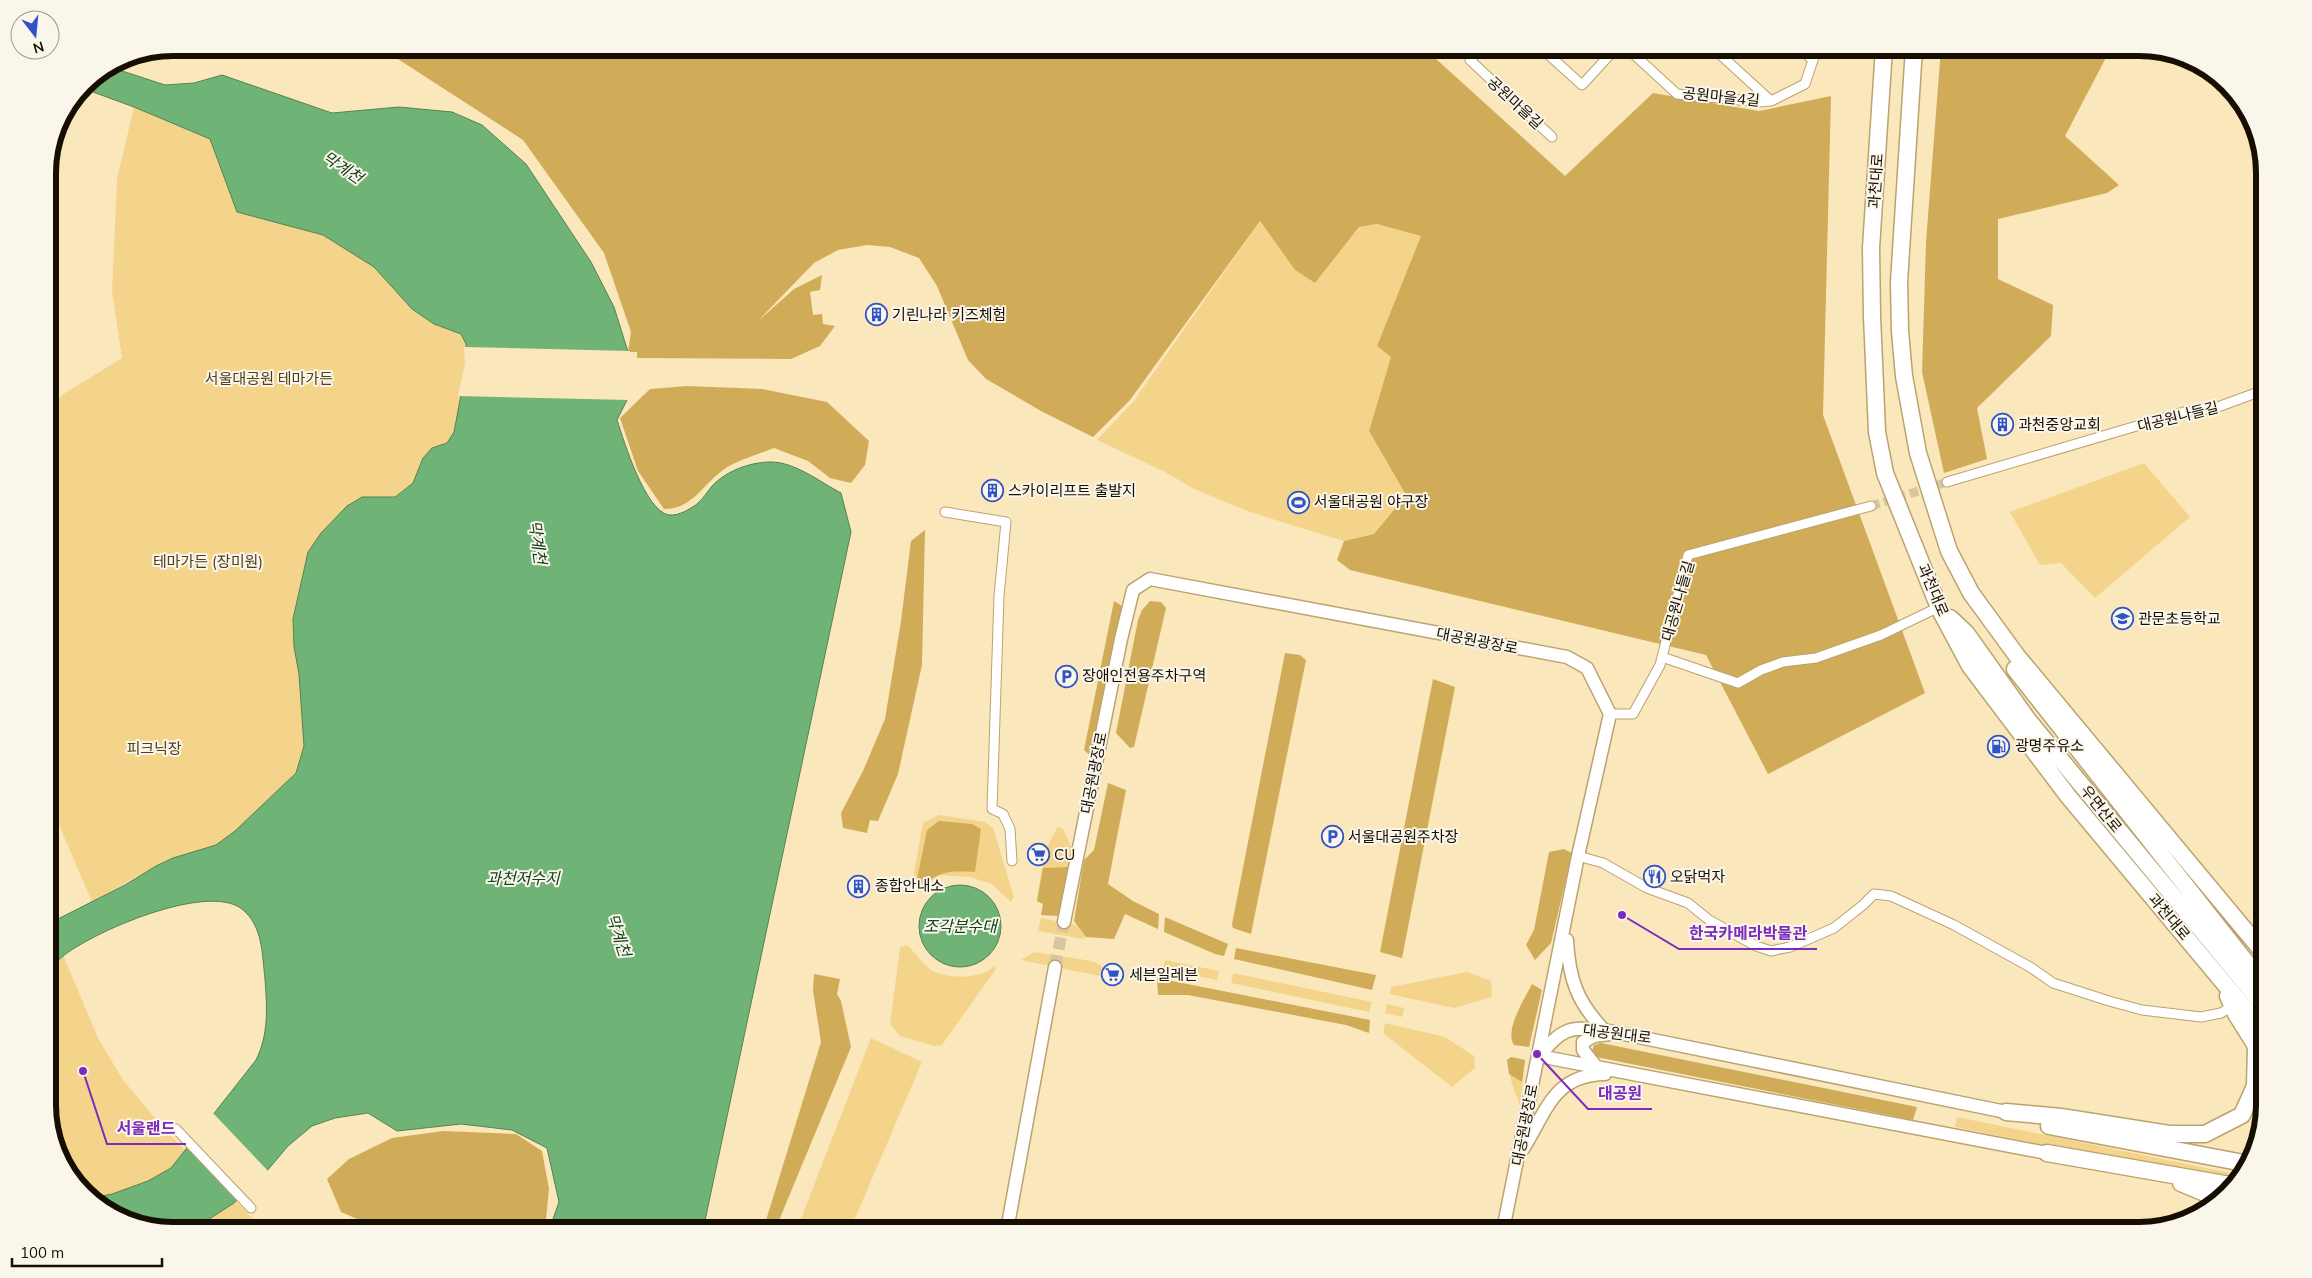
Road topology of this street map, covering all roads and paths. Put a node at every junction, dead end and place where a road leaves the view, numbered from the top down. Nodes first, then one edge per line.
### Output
1 (1474, 56) edge
2 (1550, 56) edge
3 (1609, 56) edge
4 (1636, 56) edge
5 (1722, 56) edge
6 (1808, 56) edge
7 (1815, 56) edge
8 (1883, 56) edge
9 (1913, 56) edge
10 (1813, 60) junction
11 (1771, 101) junction
12 (1552, 138) dead end
13 (2256, 393) edge
14 (1947, 482) tunnel mouth
15 (1871, 506) tunnel mouth
16 (945, 512) dead end
17 (1971, 592) junction
18 (1940, 609) junction
19 (1662, 657) junction
20 (1610, 714) junction
21 (1578, 856) junction
22 (1012, 861) dead end
23 (1567, 917) junction
24 (1064, 922) tunnel mouth
25 (2256, 942) edge
26 (1056, 967) tunnel mouth
27 (2256, 975) edge
28 (2222, 980) junction
29 (2256, 996) edge
30 (2232, 1006) junction
31 (2256, 1021) edge
32 (1604, 1030) junction
33 (1623, 1032) junction
34 (1539, 1056) junction
35 (1598, 1068) junction
36 (1633, 1073) junction
37 (2006, 1112) junction
38 (176, 1129) dead end
39 (2047, 1153) joint
40 (1519, 1156) junction
41 (2241, 1162) edge
42 (2156, 1172) junction
43 (2225, 1184) edge
44 (2212, 1196) edge
45 (251, 1208) dead end
46 (1008, 1222) edge
47 (1505, 1222) edge

1 - 12 street, 공원마을길
2 - 3 street
4 - 11 street, 공원마을4길
5 - 11 street
6 - 10 street
7 - 10 street
8 - 18 highway, 과천대로
9 - 17 highway, 과천대로
10 - 11 street
13 - 14 street, 대공원나들길
15 - 19 street, 대공원나들길
16 - 22 street
17 - 25 highway, 과천대로
17 - 27 highway, 우면산로
18 - 19 street
18 - 28 highway, 과천대로
18 - 29 highway, 우면산로
19 - 20 street, 대공원나들길
20 - 21 street, 대공원광장로
20 - 24 street, 대공원광장로
21 - 23 street, 대공원광장로
21 - 30 street
23 - 32 street
23 - 34 street, 대공원광장로
26 - 46 street
28 - 30 highway
28 - 31 highway, 과천대로
30 - 37 highway
32 - 33 street, 대공원대로
32 - 34 street, 대공원대로
33 - 35 street
33 - 37 street, 대공원대로
34 - 35 street
34 - 40 street, 대공원광장로
35 - 36 street
36 - 39 street
36 - 40 street
37 - 41 highway
38 - 45 street
39 - 42 highway
40 - 47 street, 대공원광장로
42 - 43 highway
42 - 44 highway

